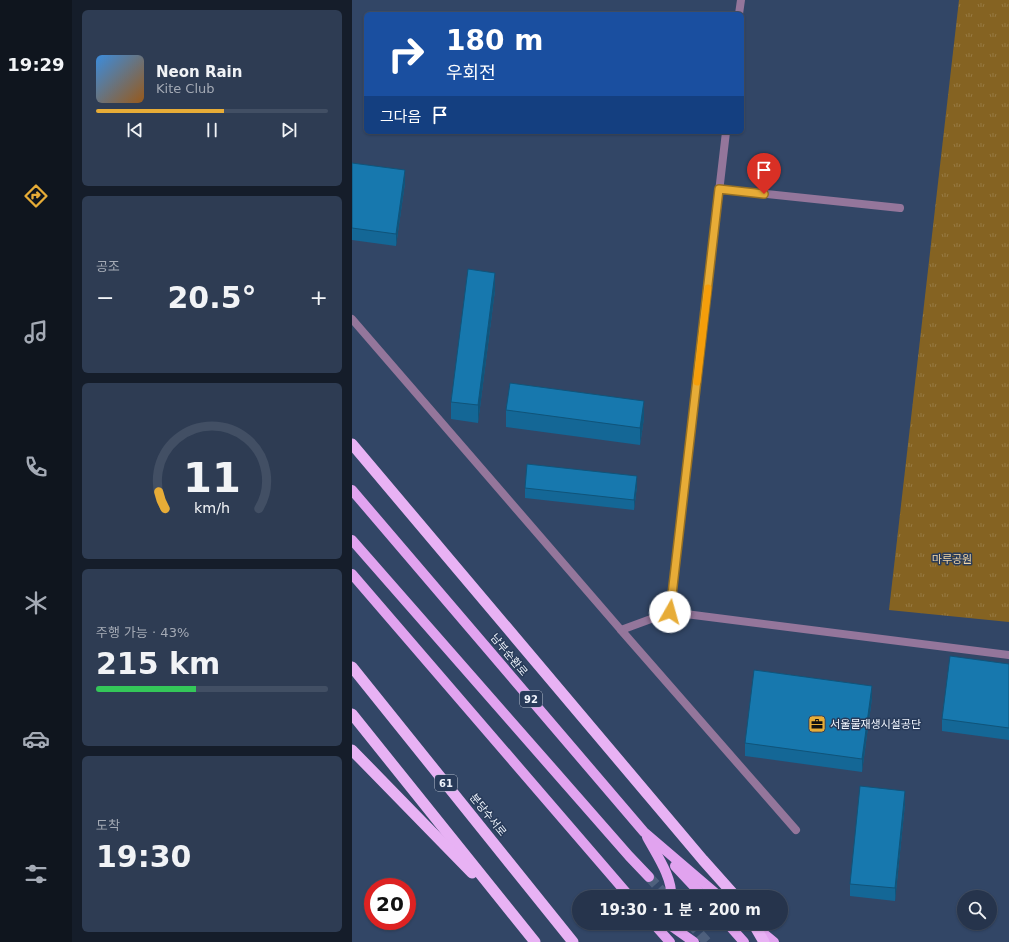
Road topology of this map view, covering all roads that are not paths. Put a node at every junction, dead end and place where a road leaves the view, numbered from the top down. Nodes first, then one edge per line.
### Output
1 (741, 0) edge
2 (739, 12) edge
3 (726, 134) edge
4 (719, 189) junction
5 (900, 208) dead end
6 (352, 319) edge
7 (352, 444) edge
8 (352, 490) edge
9 (352, 540) edge
10 (352, 574) edge
11 (670, 612) junction
12 (621, 630) junction
13 (1009, 654) edge
14 (352, 667) edge
15 (352, 714) edge
16 (352, 750) edge
17 (796, 830) dead end
18 (644, 832) junction
19 (649, 877) tunnel mouth
20 (624, 890) edge
21 (671, 890) edge
22 (698, 890) edge
23 (712, 890) edge
24 (730, 890) edge
25 (519, 922) junction
26 (659, 930) edge
27 (677, 930) edge
28 (733, 930) edge
29 (756, 930) edge
30 (760, 930) edge
31 (535, 942) edge
32 (573, 942) edge
33 (670, 942) edge
34 (694, 942) edge
35 (744, 942) edge
36 (764, 942) edge
37 (774, 942) edge

1 - 2 street
3 - 4 street
4 - 5 street
4 - 11 street
6 - 12 street
7 - 24 highway
8 - 18 main road, 남부순환로 / 92
9 - 19 main road, 92
10 - 20 main road
11 - 12 street
11 - 13 street
12 - 17 street
14 - 32 highway, 분당수서로 / 61
15 - 25 highway
16 - 25 highway
18 - 21 main road
18 - 22 main road
18 - 23 main road, 남부순환로 / 92
25 - 31 highway
26 - 33 main road
27 - 34 main road
28 - 35 main road
29 - 36 highway
30 - 37 main road

